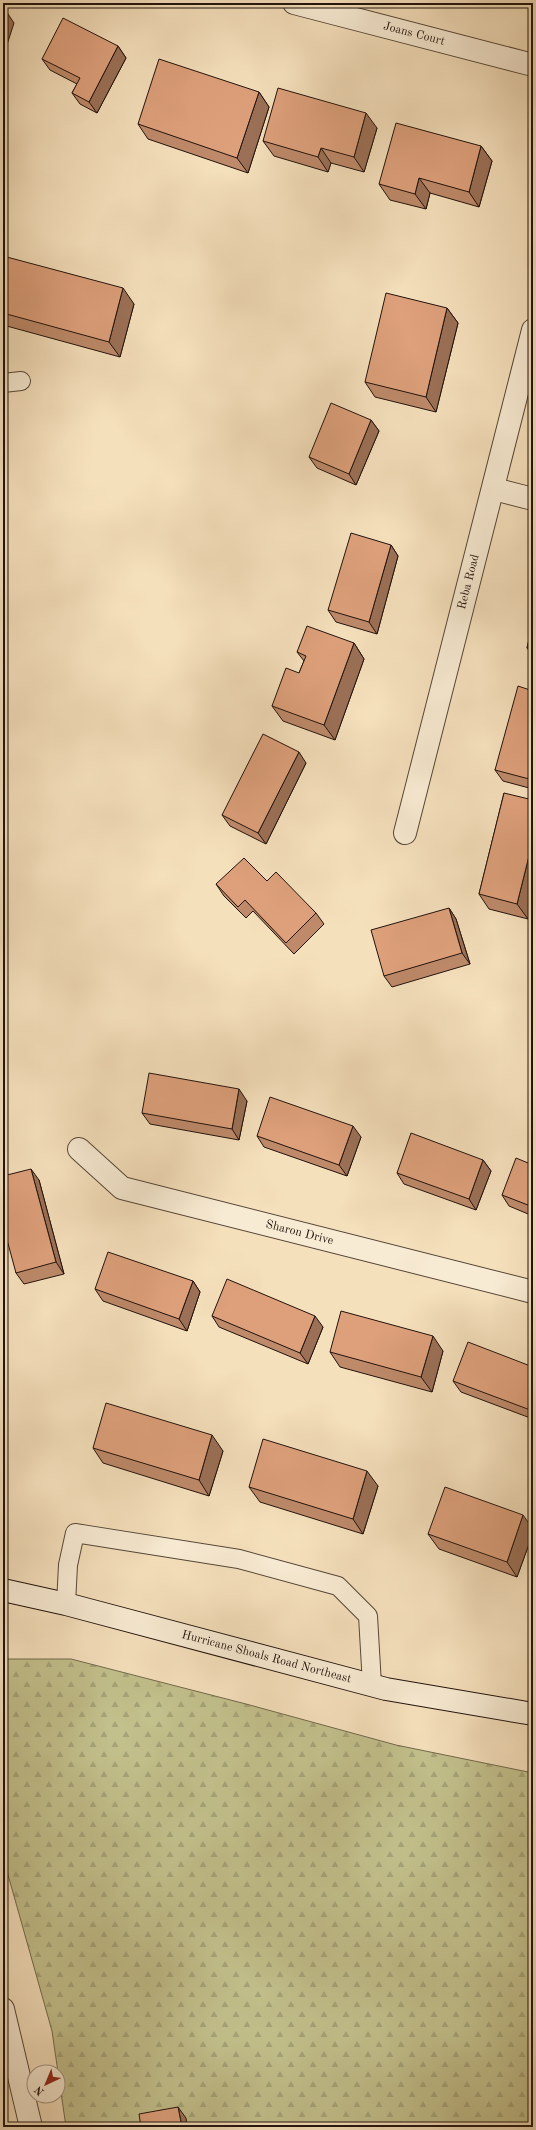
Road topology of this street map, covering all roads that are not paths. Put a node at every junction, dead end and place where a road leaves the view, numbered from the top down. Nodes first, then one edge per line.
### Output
1 (294, 3) edge
2 (533, 65) edge
3 (533, 330) edge
4 (21, 381) dead end
5 (3, 383) edge
6 (494, 489) junction
7 (533, 499) edge
8 (405, 833) dead end
9 (79, 1149) dead end
10 (533, 1292) edge
11 (3, 1590) edge
12 (66, 1604) junction
13 (372, 1685) junction
14 (533, 1714) edge
15 (3, 2009) edge
16 (31, 2127) edge

1 - 2 street, Joans Court
3 - 6 street, Reba Road
4 - 5 lane
6 - 7 street
6 - 8 street, Reba Road
9 - 10 street, Sharon Drive
11 - 12 street, Hurricane Shoals Road Northeast
12 - 13 street, Hurricane Shoals Road Northeast
12 - 13 lane
13 - 14 street, Hurricane Shoals Road Northeast
15 - 16 street

